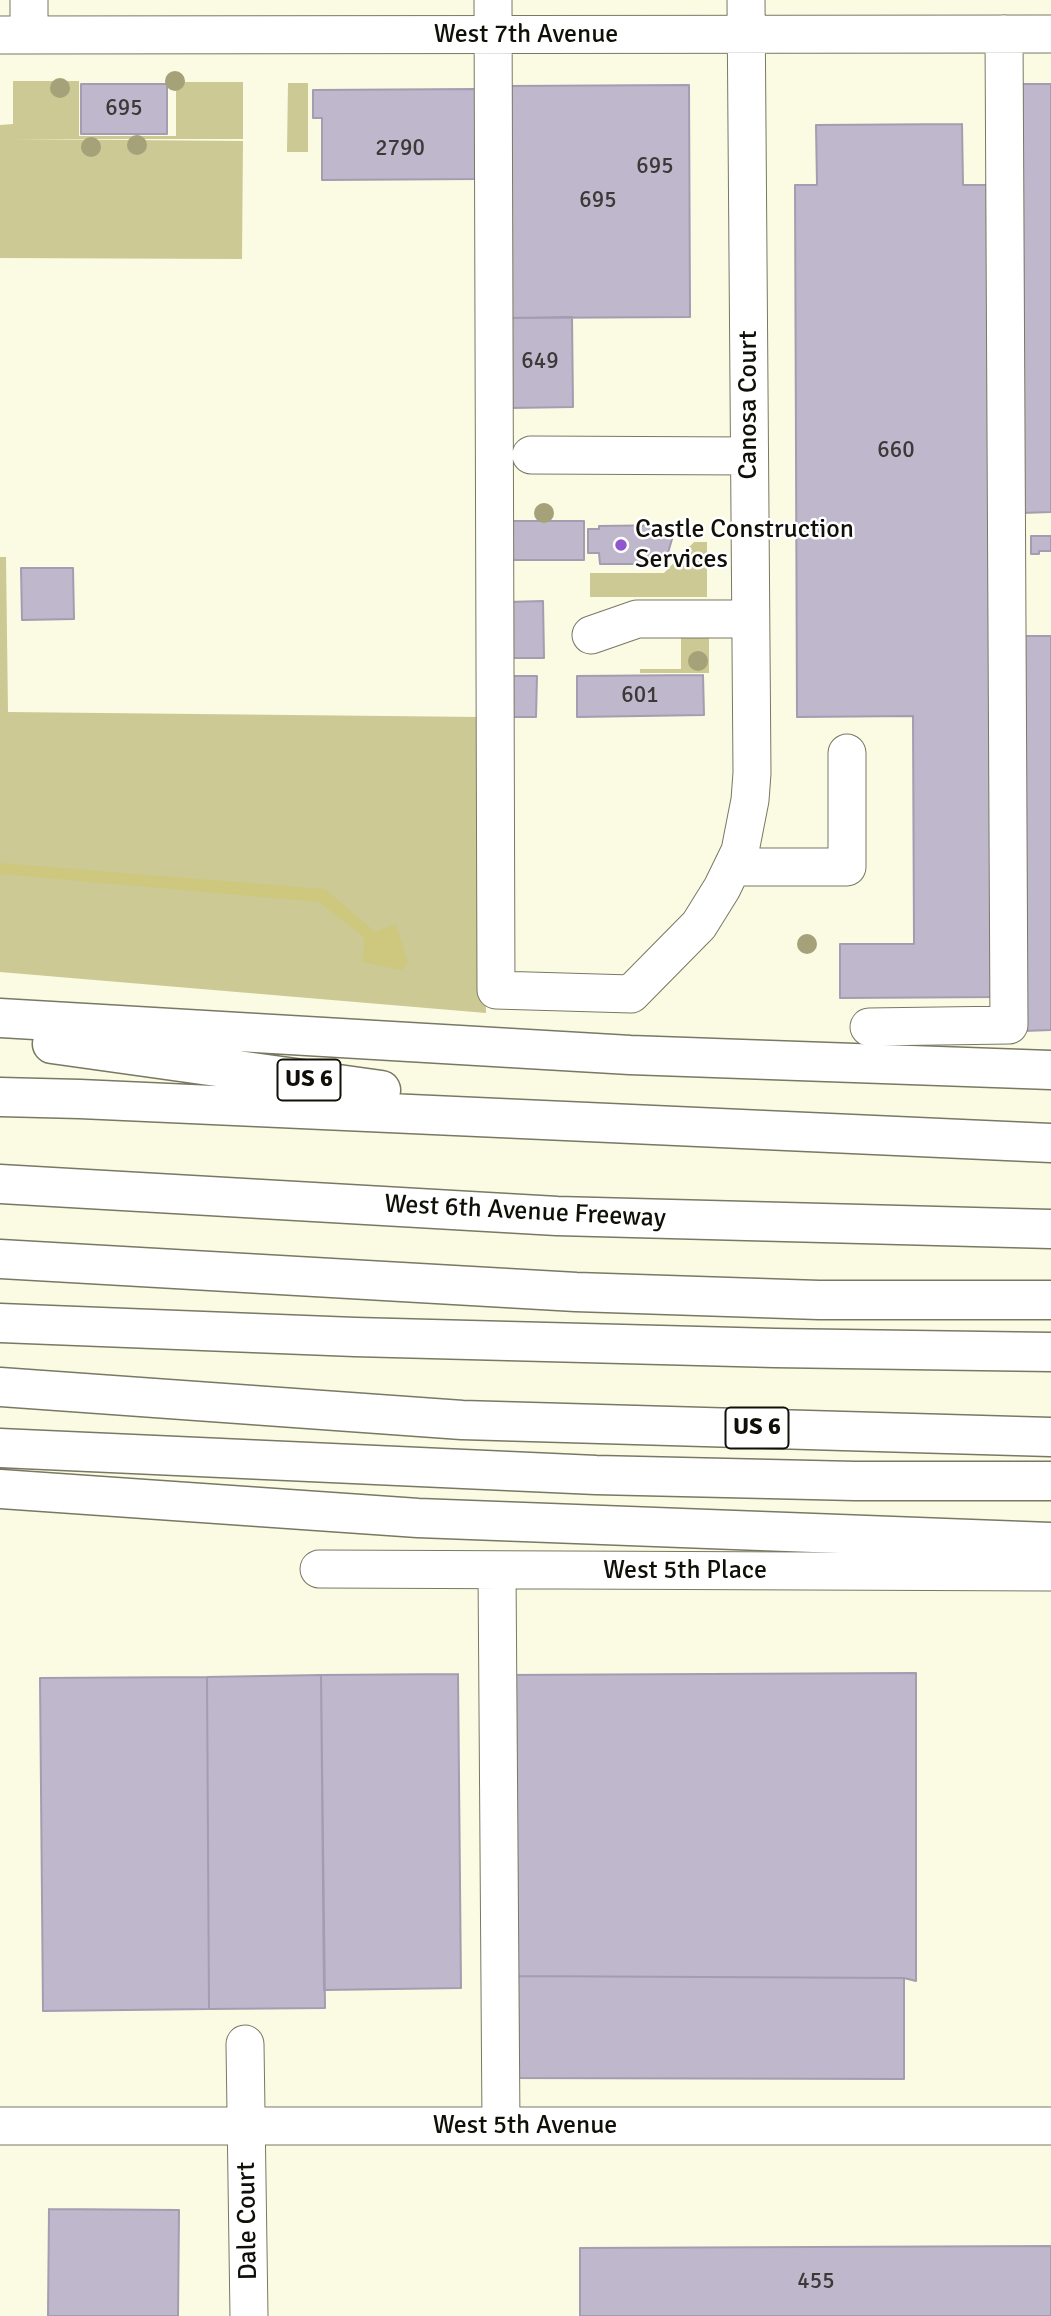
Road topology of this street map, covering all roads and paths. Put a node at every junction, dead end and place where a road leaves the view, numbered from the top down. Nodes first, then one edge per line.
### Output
1 (493, 17) edge
2 (746, 17) edge
3 (19, 23) edge
4 (1004, 34) junction
5 (1051, 34) edge
6 (531, 455) dead end
7 (749, 456) junction
8 (750, 619) junction
9 (591, 635) dead end
10 (847, 753) dead end
11 (733, 867) junction
12 (0, 1018) edge
13 (869, 1027) dead end
14 (0, 1037) edge
15 (1051, 1070) edge
16 (0, 1097) edge
17 (618, 1123) junction
18 (1051, 1143) edge
19 (0, 1184) edge
20 (1051, 1229) edge
21 (0, 1259) edge
22 (1051, 1300) edge
23 (0, 1322) edge
24 (1051, 1352) edge
25 (0, 1387) edge
26 (1051, 1437) edge
27 (0, 1448) edge
28 (1051, 1481) edge
29 (0, 1489) edge
30 (1051, 1542) edge
31 (319, 1569) dead end
32 (497, 1570) junction
33 (1051, 1572) edge
34 (245, 2044) dead end
35 (0, 2126) edge
36 (501, 2126) junction
37 (1051, 2126) edge
38 (247, 2127) junction
39 (249, 2316) edge

1 - 2 street, West 7th Avenue
1 - 3 street, West 7th Avenue
1 - 11 street, Canosa Court
2 - 4 street, West 7th Avenue
2 - 7 street, Canosa Court
4 - 5 street, West 7th Avenue
4 - 13 street
6 - 7 street
7 - 8 street, Canosa Court
8 - 9 street
8 - 11 street, Canosa Court
10 - 11 street
12 - 15 highway
14 - 17 highway, US 6
16 - 17 highway
17 - 18 highway, US 6
19 - 20 highway, West 6th Avenue Freeway
21 - 22 highway
23 - 24 highway
25 - 26 highway, US 6
27 - 28 highway
29 - 30 highway
31 - 32 street, West 5th Place
32 - 33 street, West 5th Place
32 - 36 street
34 - 38 street, Dale Court
35 - 38 street, West 5th Avenue
36 - 37 street, West 5th Avenue
36 - 38 street, West 5th Avenue
38 - 39 street, Dale Court

